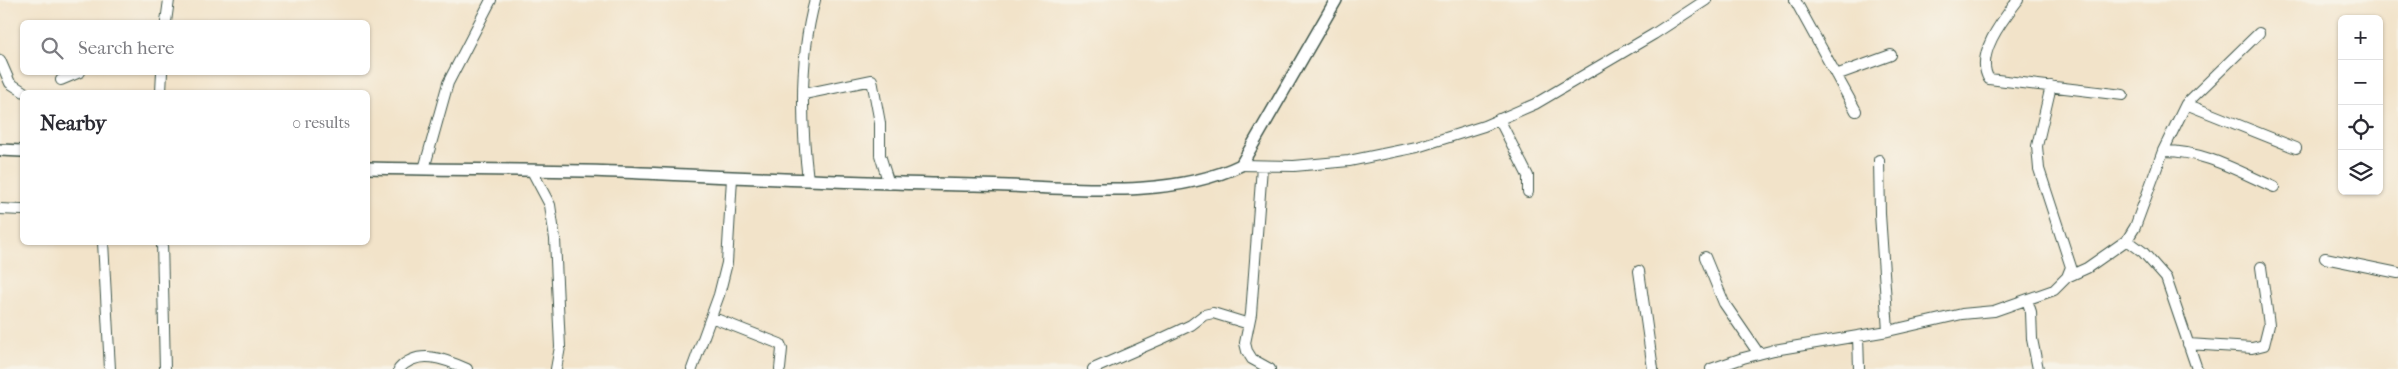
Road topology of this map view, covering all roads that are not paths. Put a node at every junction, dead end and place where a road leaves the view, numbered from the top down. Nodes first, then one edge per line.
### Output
1 (169, 0) edge
2 (491, 0) edge
3 (815, 0) edge
4 (1336, 0) edge
5 (1706, 0) edge
6 (1795, 0) edge
7 (2018, 0) edge
8 (166, 20) edge
9 (2258, 33) dead end
10 (1892, 56) dead end
11 (0, 60) edge
12 (73, 75) edge
13 (162, 75) edge
14 (1836, 75) junction
15 (61, 80) dead end
16 (2051, 86) junction
17 (20, 90) edge
18 (161, 90) edge
19 (804, 94) junction
20 (2123, 95) dead end
21 (2186, 104) junction
22 (1856, 111) dead end
23 (1499, 119) junction
24 (2296, 148) dead end
25 (0, 150) edge
26 (20, 151) edge
27 (2163, 151) junction
28 (1879, 160) dead end
29 (1241, 165) junction
30 (1262, 166) junction
31 (370, 168) edge
32 (424, 169) junction
33 (532, 171) junction
34 (732, 178) junction
35 (808, 180) junction
36 (889, 184) junction
37 (2274, 187) dead end
38 (1528, 192) dead end
39 (0, 209) edge
40 (20, 210) edge
41 (2127, 240) junction
42 (103, 245) edge
43 (162, 245) edge
44 (1705, 257) dead end
45 (2325, 258) dead end
46 (2261, 267) dead end
47 (1639, 271) dead end
48 (2398, 273) edge
49 (2067, 276) junction
50 (2027, 300) junction
51 (711, 317) junction
52 (1249, 324) junction
53 (1888, 331) junction
54 (1858, 336) junction
55 (2188, 344) junction
56 (1758, 354) junction
57 (110, 369) edge
58 (165, 369) edge
59 (399, 369) edge
60 (467, 369) edge
61 (556, 369) edge
62 (692, 369) edge
63 (780, 369) edge
64 (1093, 369) edge
65 (1270, 369) edge
66 (1653, 369) edge
67 (1711, 369) edge
68 (1859, 369) edge
69 (2038, 369) edge
70 (2197, 369) edge

1 - 8 street
2 - 32 street
3 - 19 street
4 - 29 street
5 - 23 street
6 - 14 street
7 - 16 street
9 - 21 street
10 - 14 street
11 - 17 street
12 - 15 street
13 - 18 street
14 - 22 street
16 - 20 street
16 - 49 street
19 - 35 street
19 - 36 street
21 - 24 street
21 - 27 street
23 - 30 street
23 - 38 street
25 - 26 street
27 - 37 street
27 - 41 street
28 - 53 street
29 - 30 street
29 - 36 street
30 - 52 street
31 - 32 street
32 - 33 street
33 - 34 street
33 - 61 street
34 - 35 street
34 - 51 street
35 - 36 street
39 - 40 street
41 - 49 street
41 - 55 street
42 - 57 street
43 - 58 street
44 - 56 street
45 - 48 street
46 - 55 street
47 - 66 street
49 - 50 street
50 - 53 street
50 - 69 street
51 - 62 street
51 - 63 street
52 - 64 street
52 - 65 street
53 - 54 street
54 - 56 street
54 - 68 street
55 - 70 street
56 - 67 street
59 - 60 street

